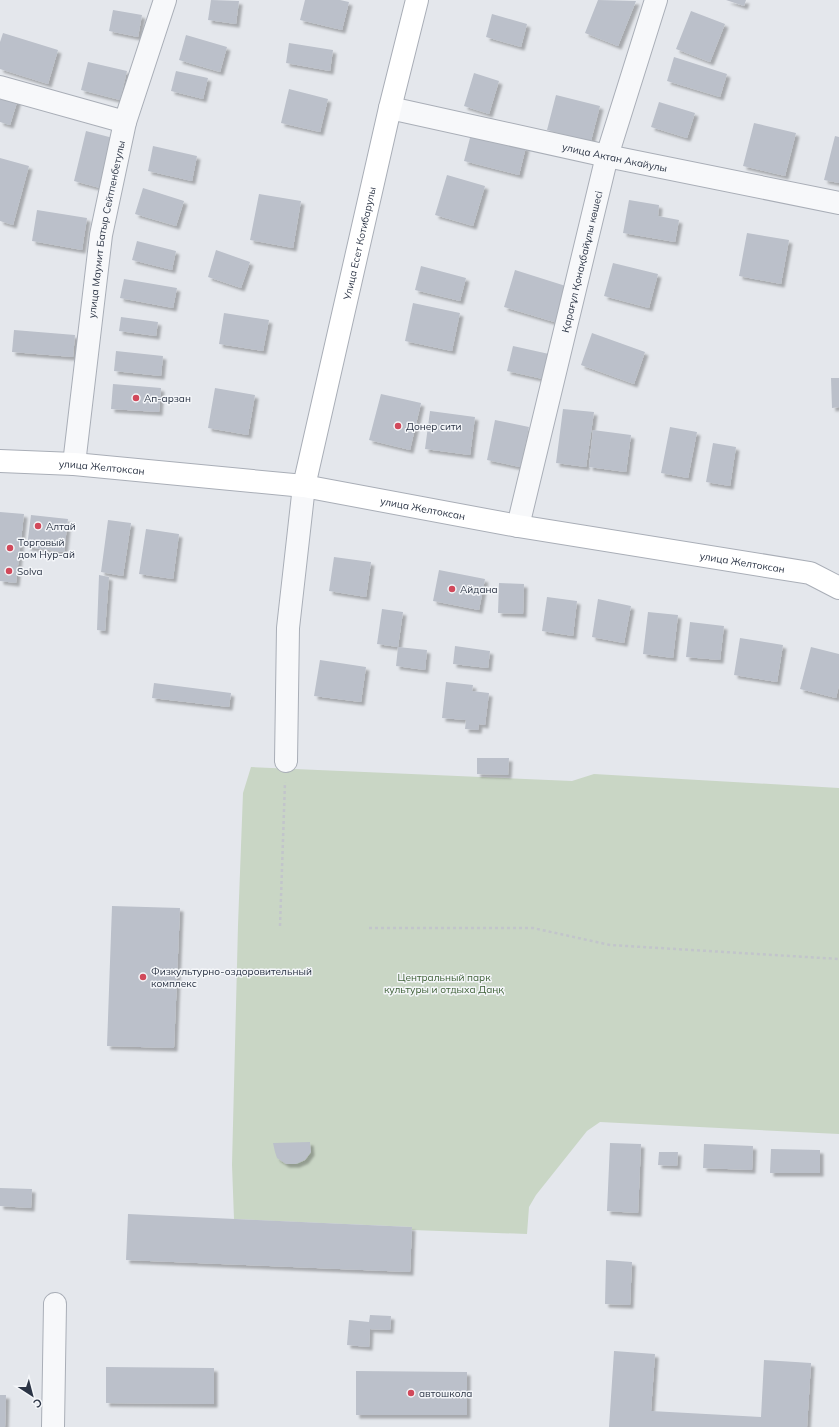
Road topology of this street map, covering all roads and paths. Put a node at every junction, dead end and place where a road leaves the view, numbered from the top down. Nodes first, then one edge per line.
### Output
1 (165, 0) edge
2 (416, 0) edge
3 (656, 0) edge
4 (0, 87) edge
5 (390, 108) junction
6 (125, 122) junction
7 (607, 156) junction
8 (839, 203) edge
9 (0, 461) edge
10 (74, 464) junction
11 (304, 486) junction
12 (518, 526) junction
13 (839, 588) edge
14 (286, 762) joint
15 (280, 926) dead end
16 (369, 928) dead end
17 (839, 959) edge
18 (55, 1304) dead end
19 (53, 1427) edge

1 - 6 street, улица Маумит Батыр Сейтпенбетулы
2 - 5 main road, Улица Есет Котибарулы
3 - 7 street, Қарағұл Қонақбайұлы көшесі
4 - 6 street
5 - 7 street, улица Актан Акайулы
5 - 11 main road, Улица Есет Котибарулы
6 - 10 street, улица Маумит Батыр Сейтпенбетулы
7 - 8 street, улица Актан Акайулы
7 - 12 street, Қарағұл Қонақбайұлы көшесі
9 - 10 main road, улица Желтоксан
10 - 11 main road, улица Желтоксан
11 - 12 main road, улица Желтоксан
11 - 14 street
12 - 13 main road, улица Желтоксан
14 - 15 path
16 - 17 path
18 - 19 street

